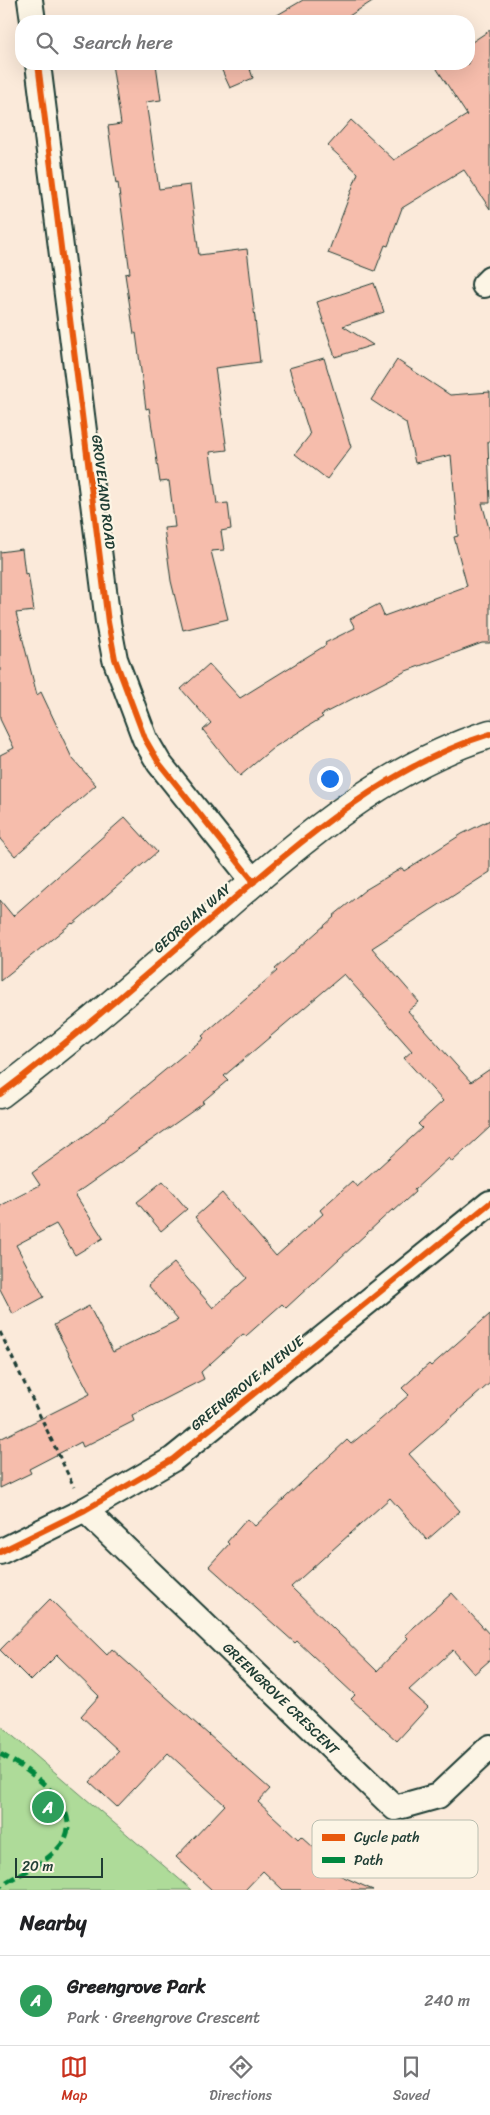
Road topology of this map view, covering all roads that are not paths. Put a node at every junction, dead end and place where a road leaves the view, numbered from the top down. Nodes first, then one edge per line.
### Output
1 (30, 0) edge
2 (31, 15) edge
3 (39, 70) edge
4 (490, 734) edge
5 (254, 882) junction
6 (0, 1094) edge
7 (490, 1203) edge
8 (85, 1510) junction
9 (0, 1552) edge
10 (490, 1747) edge

1 - 2 street
3 - 5 street, GROVELAND ROAD
4 - 5 street, GEORGIAN WAY
5 - 6 street, GEORGIAN WAY
7 - 8 street, GREENGROVE AVENUE
8 - 9 street, GREENGROVE AVENUE
8 - 10 street, GREENGROVE CRESCENT

